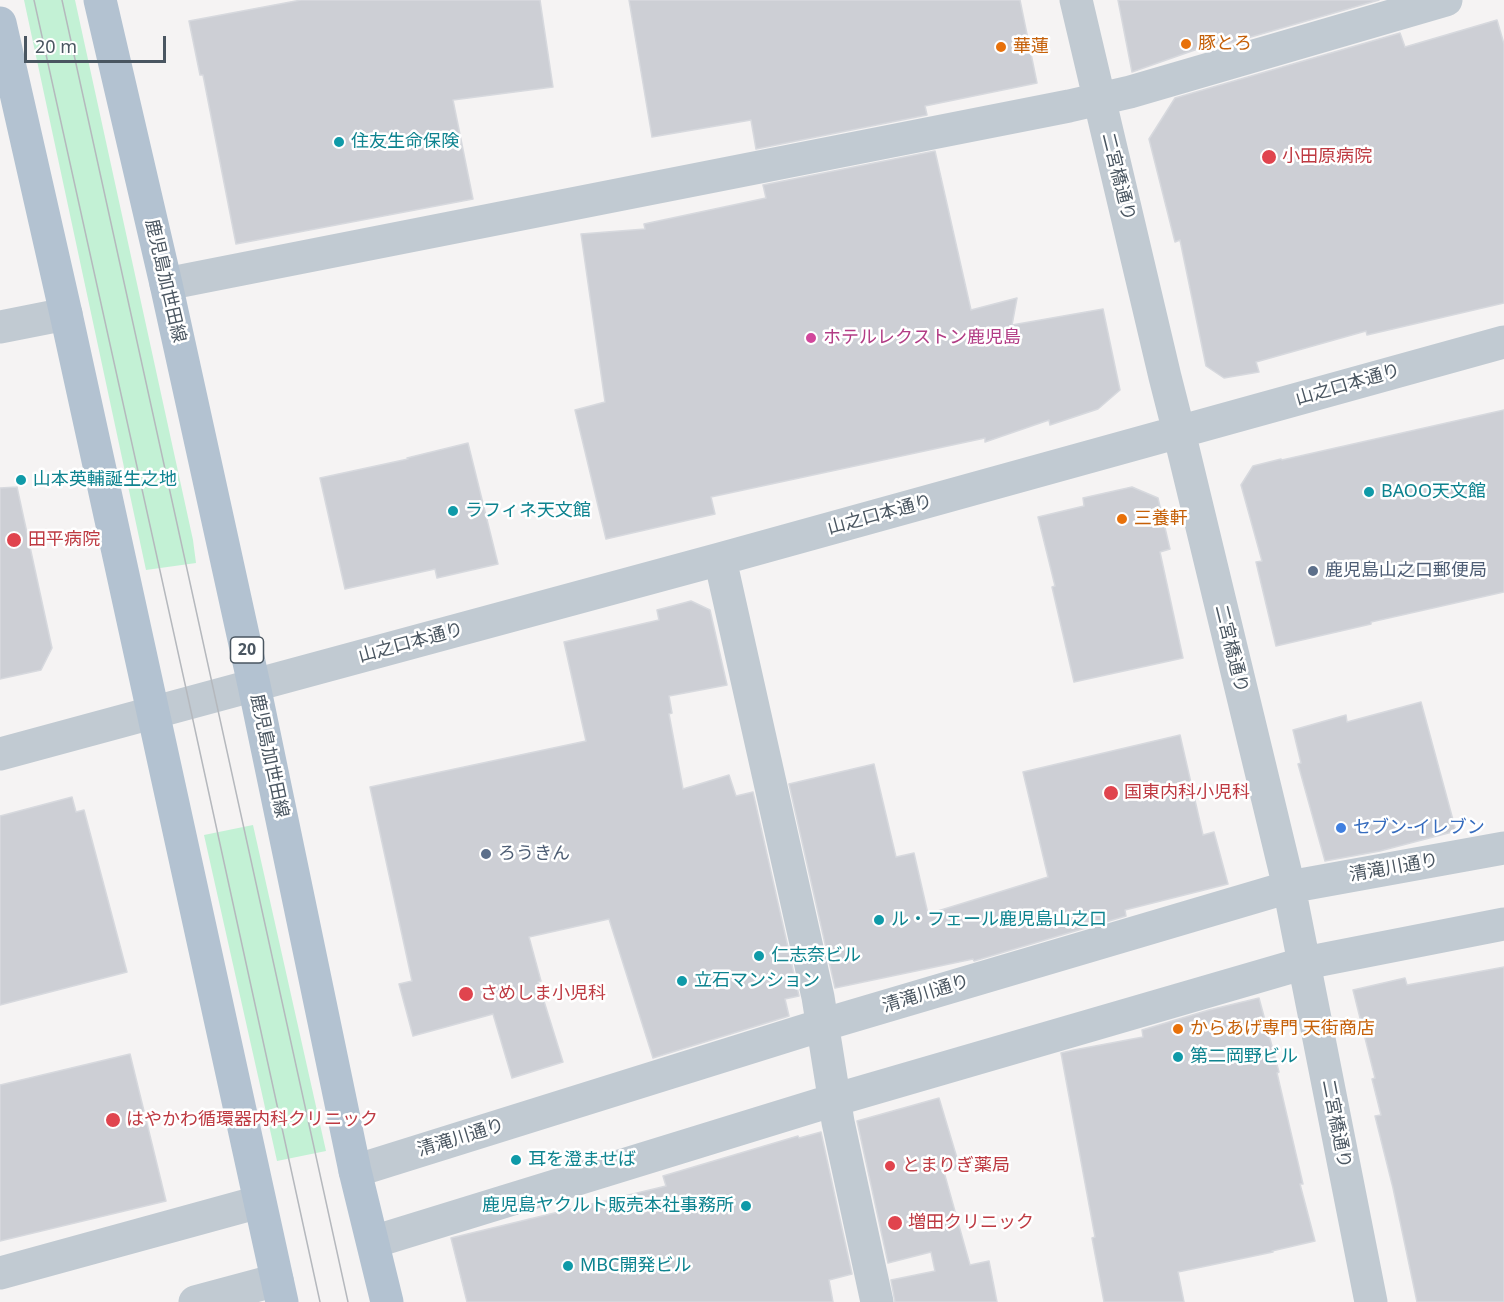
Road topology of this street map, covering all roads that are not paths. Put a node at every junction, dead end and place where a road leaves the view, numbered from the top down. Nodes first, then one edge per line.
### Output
1 (100, 0) edge
2 (1076, 0) edge
3 (1446, 0) edge
4 (0, 23) edge
5 (1098, 98) junction
6 (166, 284) junction
7 (66, 314) junction
8 (0, 327) edge
9 (1504, 342) edge
10 (1179, 432) junction
11 (720, 559) junction
12 (254, 685) junction
13 (152, 712) junction
14 (0, 754) edge
15 (1504, 848) edge
16 (1289, 887) junction
17 (1504, 924) edge
18 (1305, 963) junction
19 (822, 1025) junction
20 (834, 1100) junction
21 (355, 1171) junction
22 (259, 1202) junction
23 (373, 1242) junction
24 (0, 1273) edge
25 (279, 1291) edge
26 (195, 1302) edge
27 (387, 1302) edge
28 (877, 1302) edge
29 (1371, 1302) edge

1 - 6 main road, 鹿児島加世田線 / 20
2 - 5 street, 二宮橋通り
3 - 5 street
4 - 7 main road
5 - 6 street
5 - 10 street, 二宮橋通り
6 - 12 main road, 鹿児島加世田線 / 20
7 - 8 street
7 - 13 main road
9 - 10 street, 山之口本通り
10 - 11 street, 山之口本通り
10 - 16 street, 二宮橋通り
11 - 12 street, 山之口本通り
11 - 19 street
12 - 13 street, 山之口本通り
12 - 21 main road, 鹿児島加世田線 / 20
13 - 14 street, 山之口本通り
13 - 22 main road
15 - 16 street, 清滝川通り
16 - 18 street, 二宮橋通り
16 - 19 street, 清滝川通り
17 - 18 street
18 - 20 street
18 - 29 street, 二宮橋通り
19 - 20 street
19 - 21 street, 清滝川通り
20 - 23 street
20 - 28 street
21 - 23 main road, 鹿児島加世田線 / 20
22 - 24 street
22 - 25 main road
23 - 27 main road, 鹿児島加世田線 / 20
25 - 26 street

